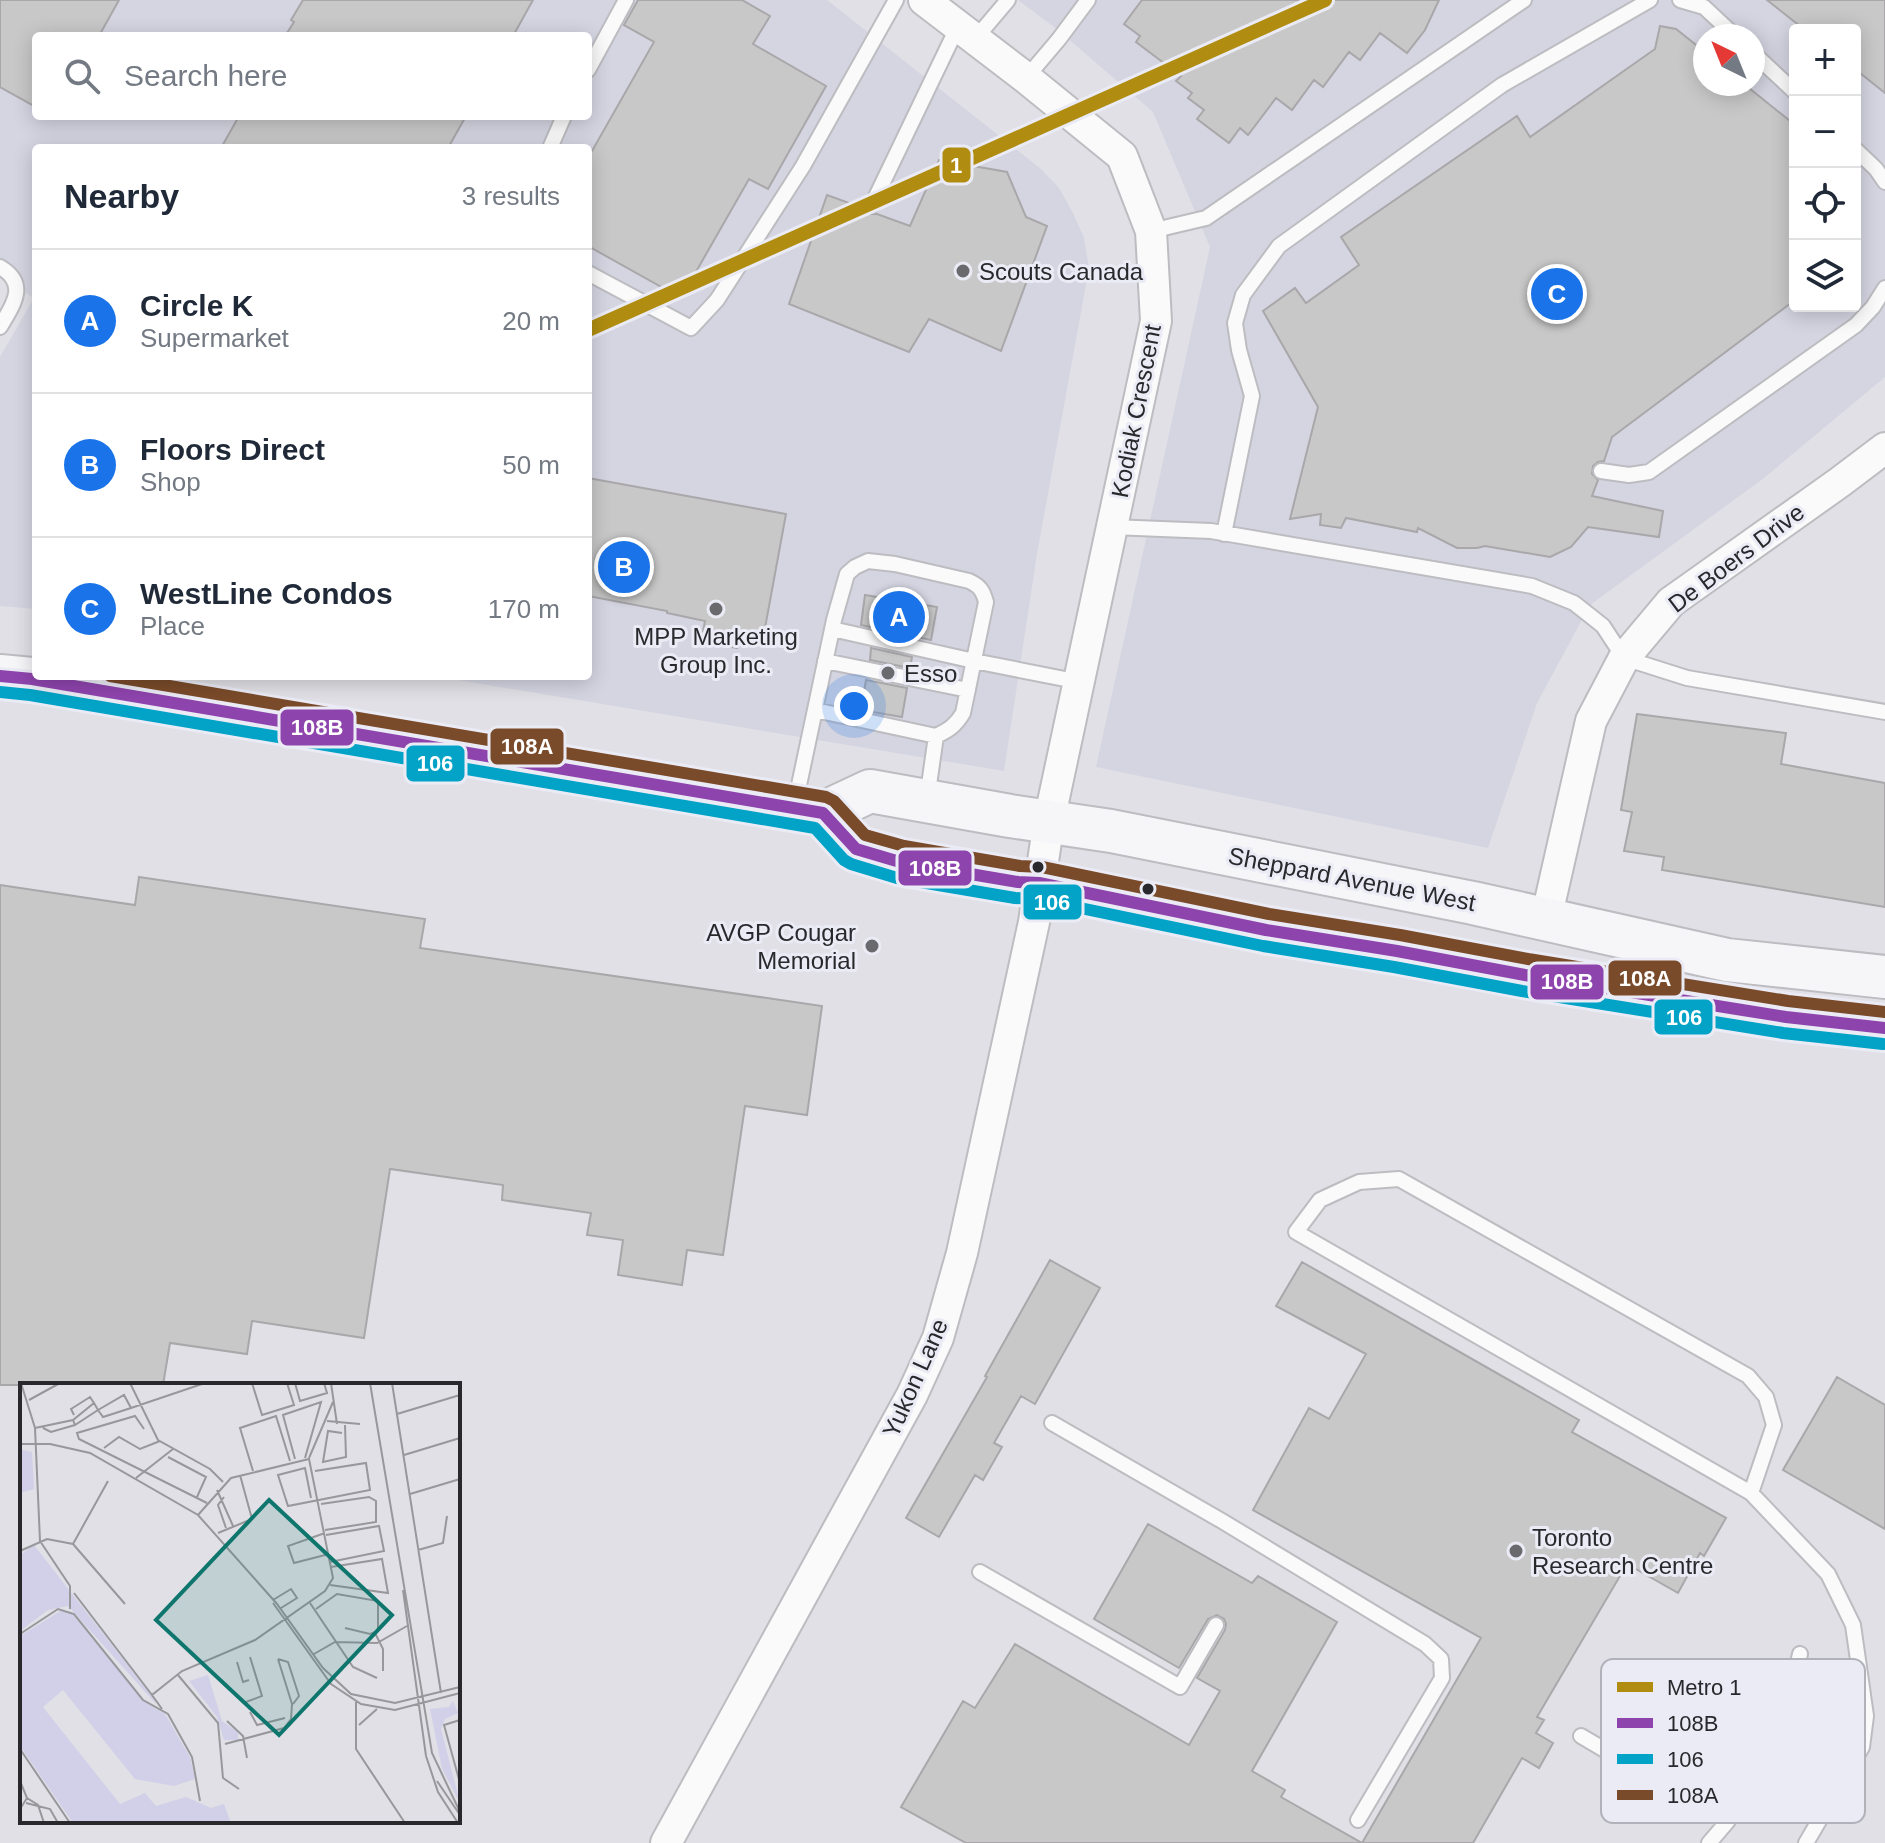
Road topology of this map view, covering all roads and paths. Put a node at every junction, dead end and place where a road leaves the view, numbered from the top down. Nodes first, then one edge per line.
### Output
1 (626, 0) edge
2 (896, 0) edge
3 (924, 0) edge
4 (1008, 0) edge
5 (1088, 0) edge
6 (1524, 0) edge
7 (1650, 0) edge
8 (1680, 0) edge
9 (1722, 24) edge
10 (966, 33) junction
11 (592, 63) edge
12 (1765, 64) edge
13 (1026, 78) junction
14 (1789, 86) edge
15 (562, 120) edge
16 (552, 144) edge
17 (1861, 155) edge
18 (1885, 182) edge
19 (872, 205) dead end
20 (1151, 231) junction
21 (0, 267) edge
22 (592, 275) edge
23 (1885, 288) edge
24 (0, 327) edge
25 (1885, 448) edge
26 (1601, 471) dead end
27 (1112, 527) junction
28 (1224, 534) junction
29 (832, 629) junction
30 (1624, 658) junction
31 (825, 661) junction
32 (974, 661) junction
33 (0, 676) edge
34 (32, 679) edge
35 (38, 680) edge
36 (1080, 682) junction
37 (968, 690) junction
38 (815, 710) junction
39 (1885, 712) edge
40 (936, 736) junction
41 (927, 801) junction
42 (809, 810) junction
43 (1049, 821) junction
44 (1039, 883) junction
45 (1546, 919) junction
46 (1885, 977) edge
47 (1885, 1028) edge
48 (1052, 1423) dead end
49 (1751, 1493) junction
50 (980, 1572) dead end
51 (1216, 1625) dead end
52 (1800, 1654) dead end
53 (1799, 1659) edge
54 (1858, 1659) edge
55 (1581, 1736) dead end
56 (1601, 1748) edge
57 (1358, 1820) dead end
58 (1726, 1823) edge
59 (1818, 1823) edge
60 (666, 1843) edge
61 (1709, 1843) edge
62 (1806, 1843) edge

1 - 11 lane
2 - 22 lane
3 - 10 street, Kodiak Crescent
4 - 10 lane
5 - 13 lane
6 - 20 lane
7 - 28 lane
8 - 9 lane
10 - 13 street, Kodiak Crescent
10 - 19 lane
12 - 14 lane
13 - 20 street, Kodiak Crescent
15 - 16 lane
17 - 18 lane
20 - 27 street, Kodiak Crescent
21 - 24 lane
23 - 26 lane
25 - 30 street, De Boers Drive
27 - 28 lane
27 - 36 street, Kodiak Crescent
28 - 30 lane
29 - 31 lane
29 - 32 lane
29 - 32 lane
30 - 39 lane
30 - 45 street, De Boers Drive
31 - 37 lane
31 - 38 lane
32 - 36 lane
32 - 37 lane
33 - 34 main road
35 - 42 main road
36 - 43 street, Kodiak Crescent
37 - 40 lane
38 - 40 lane
38 - 42 lane
40 - 41 lane
41 - 42 main road, Sheppard Avenue West
41 - 43 main road, Sheppard Avenue West
42 - 44 main road
43 - 44 street, Yukon Lane
43 - 45 main road, Sheppard Avenue West
44 - 47 main road
44 - 60 street, Yukon Lane
45 - 46 main road, Sheppard Avenue West
48 - 57 lane
49 - 49 lane
49 - 54 lane
50 - 51 lane
52 - 53 lane
55 - 56 lane
58 - 61 lane
59 - 62 lane

